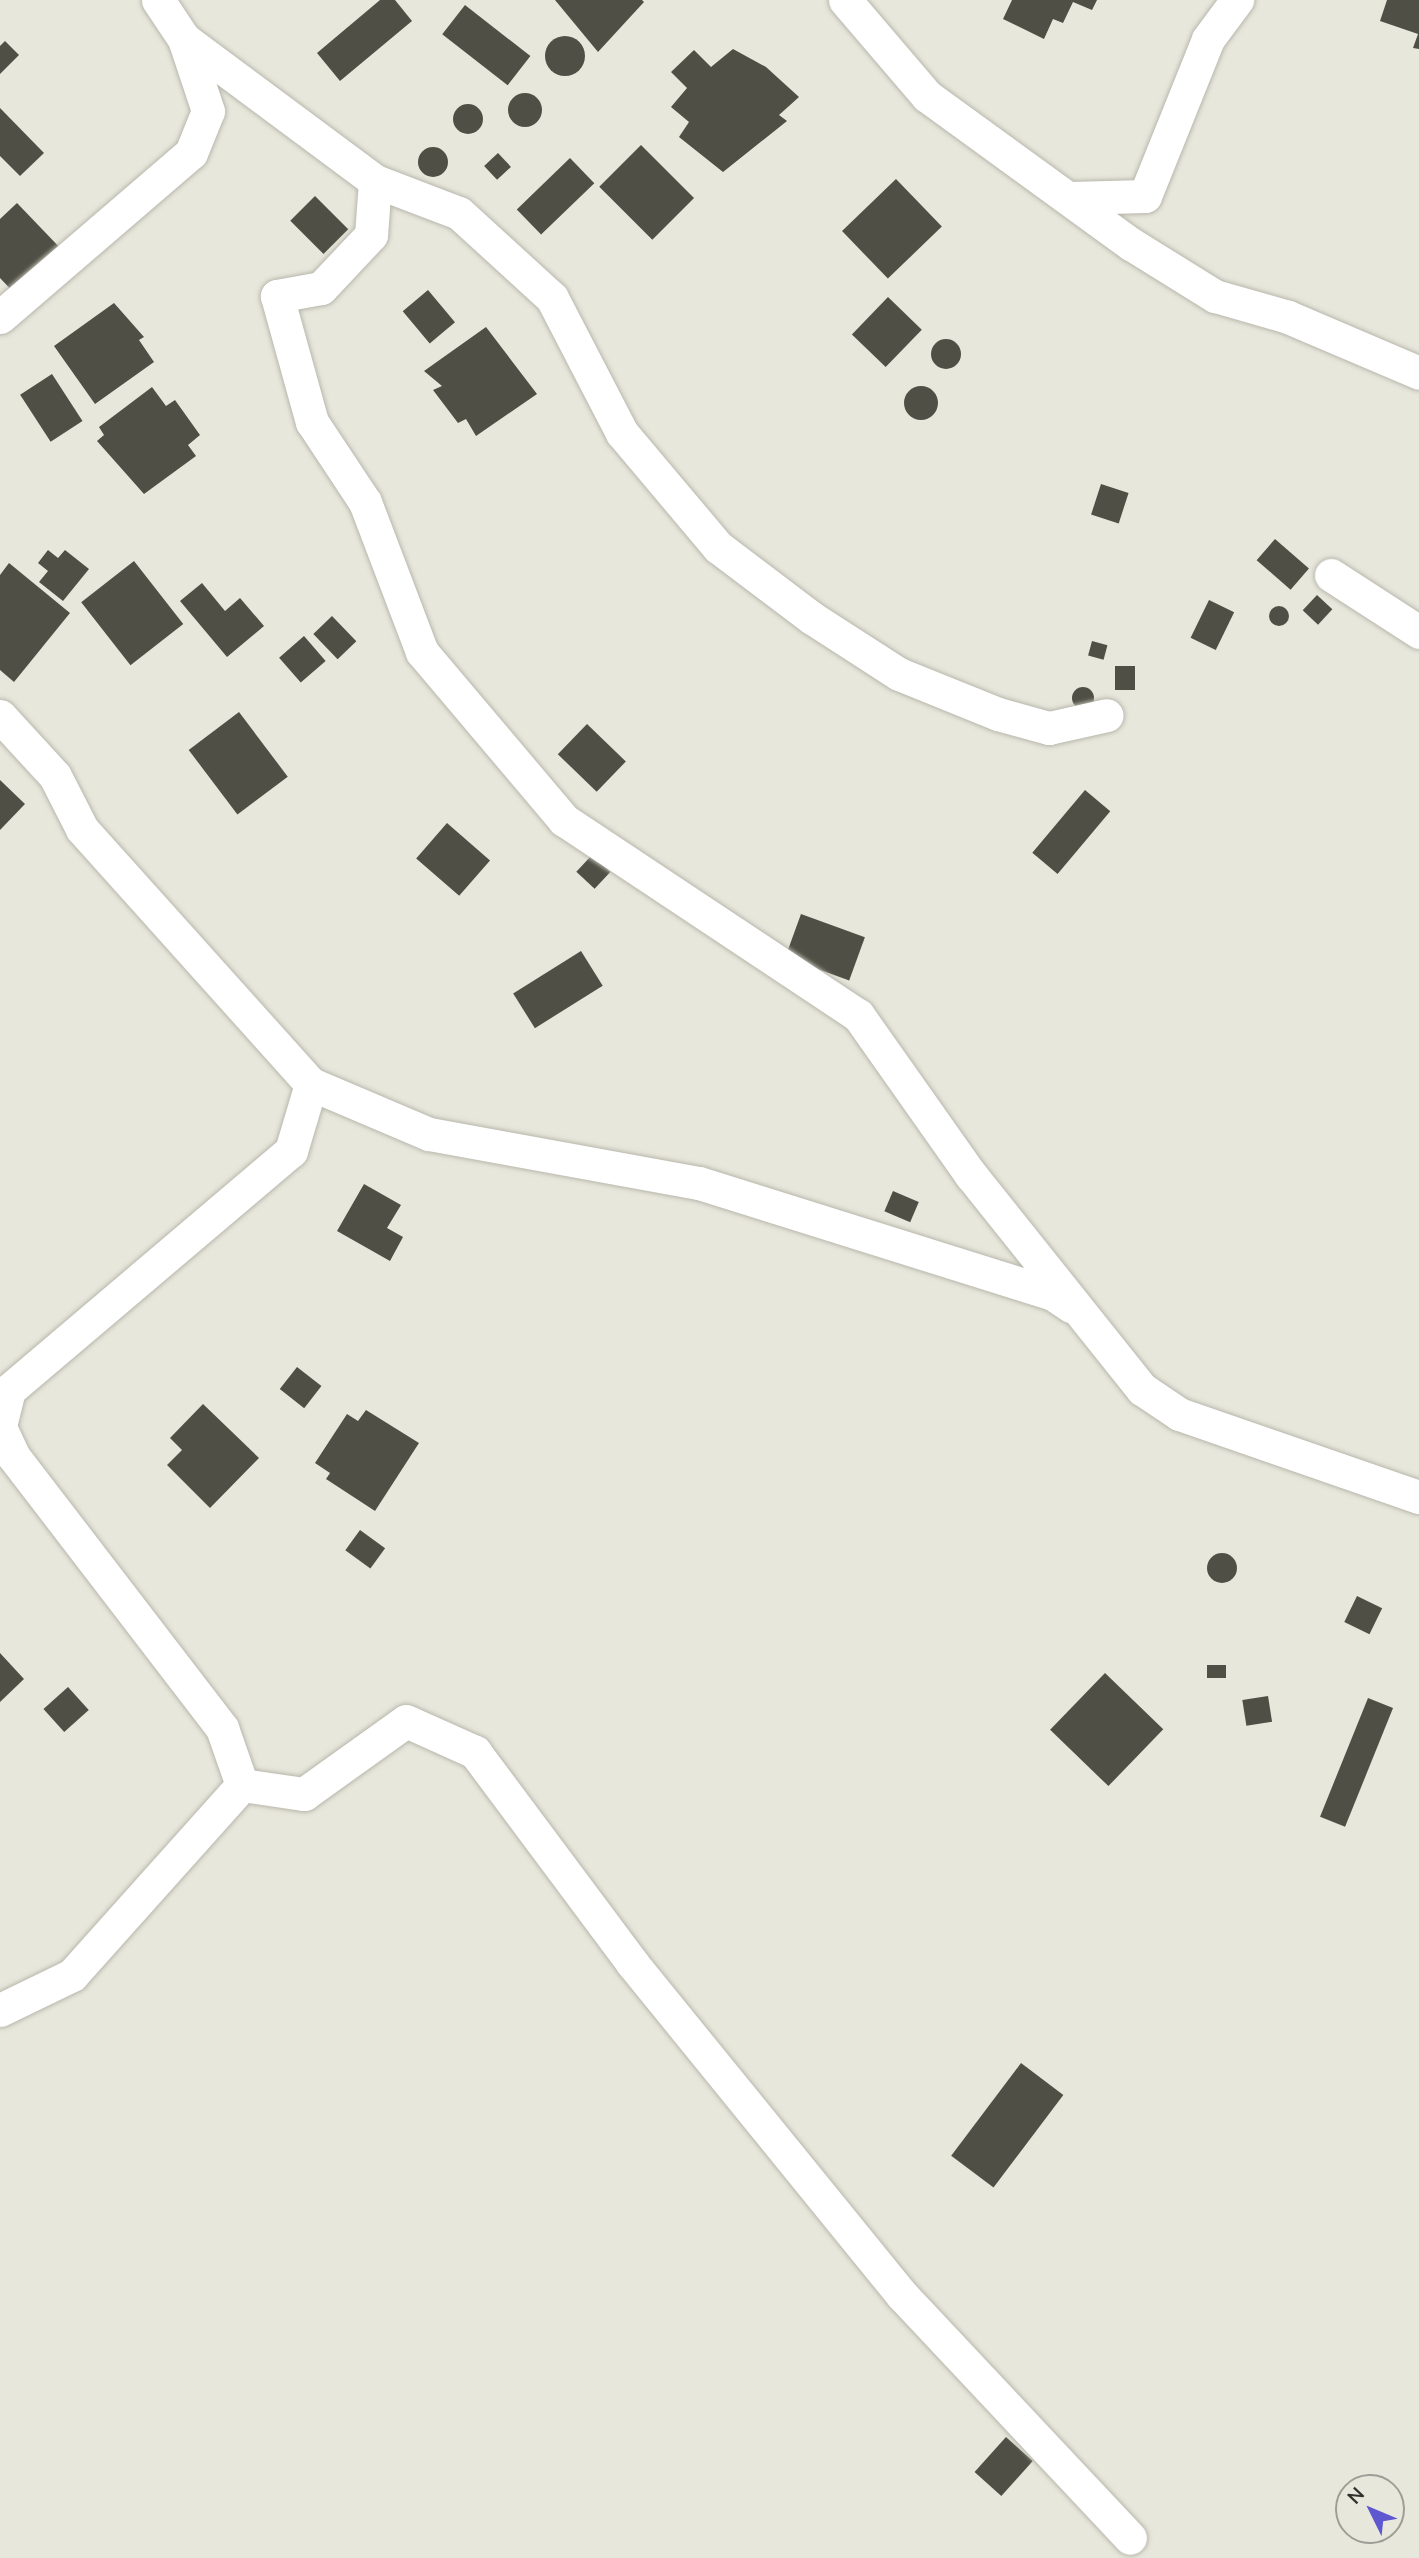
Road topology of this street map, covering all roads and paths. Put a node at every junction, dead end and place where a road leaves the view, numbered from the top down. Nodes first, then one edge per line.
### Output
1 (158, 0) edge
2 (845, 0) edge
3 (1237, 0) edge
4 (184, 39) junction
5 (374, 181) junction
6 (1070, 198) junction
7 (0, 317) edge
8 (1419, 373) edge
9 (1331, 575) dead end
10 (1419, 632) edge
11 (1107, 715) dead end
12 (0, 716) edge
13 (311, 1084) junction
14 (1078, 1310) junction
15 (0, 1426) edge
16 (1419, 1497) edge
17 (242, 1785) junction
18 (0, 2010) edge
19 (1129, 2538) dead end

1 - 4 street
2 - 6 street
3 - 6 street
4 - 5 street
4 - 7 street
5 - 11 street
5 - 14 street
6 - 8 street
9 - 10 street
12 - 13 street
13 - 14 street
13 - 15 street
14 - 16 street
15 - 17 street
17 - 18 street
17 - 19 street

